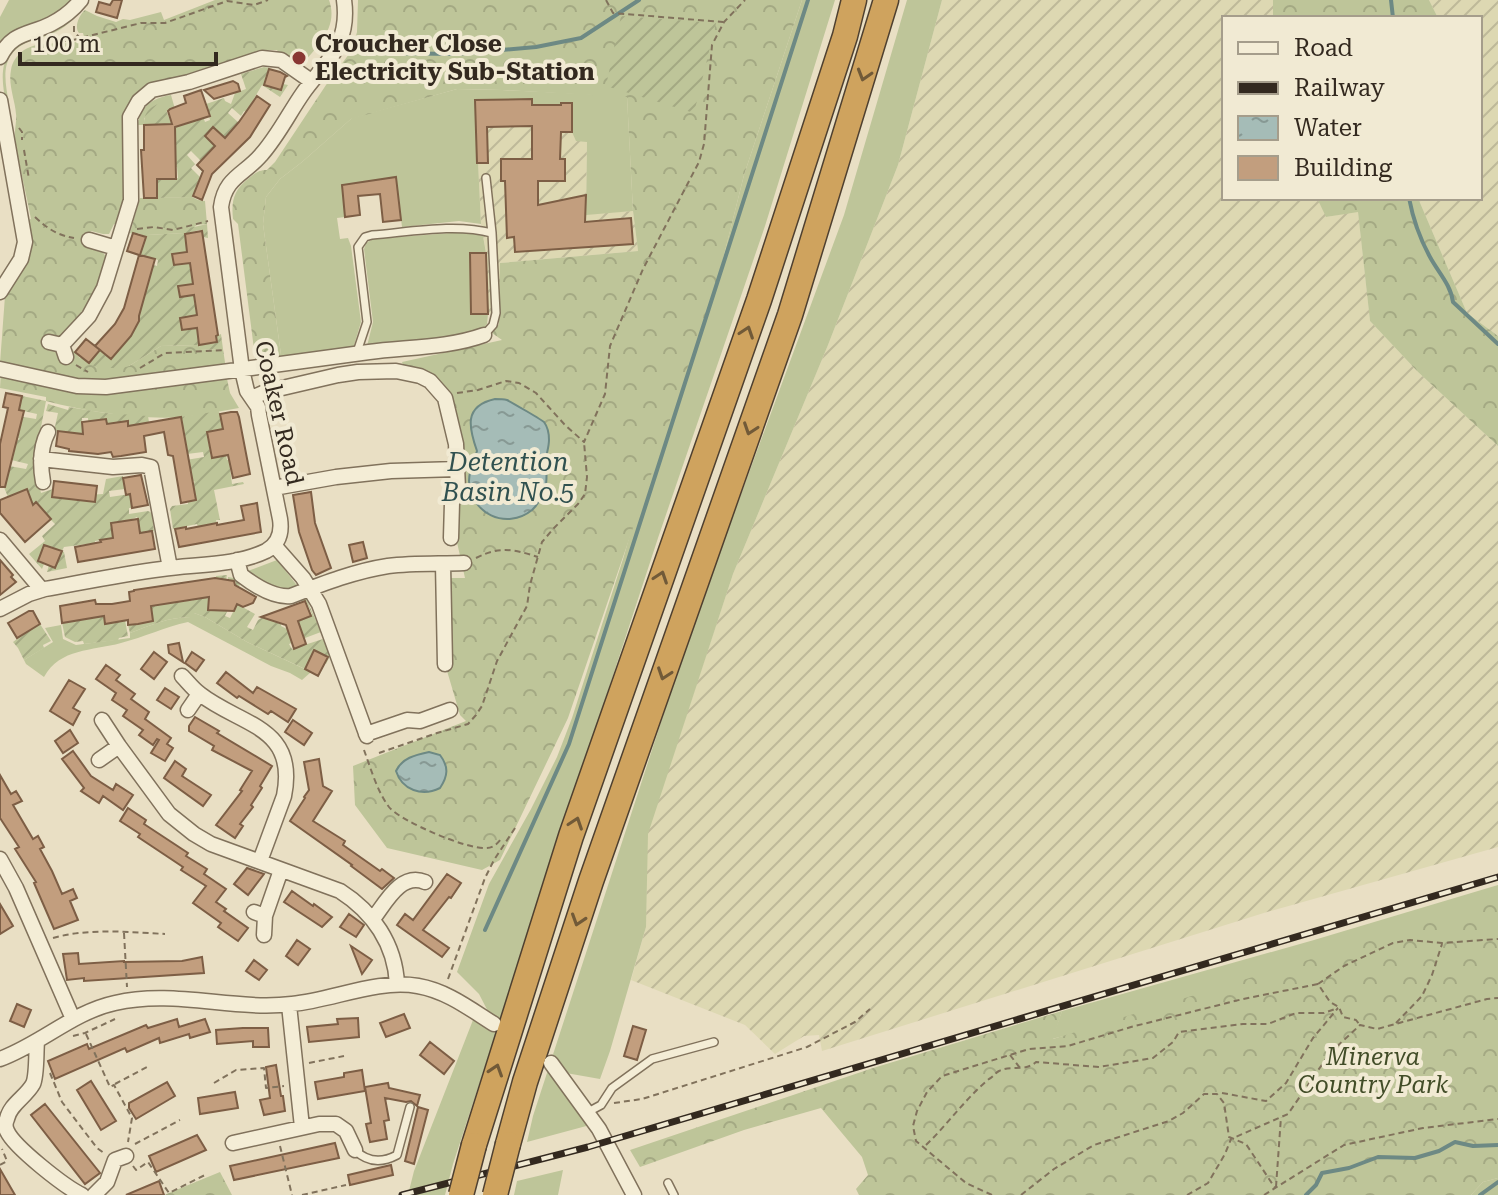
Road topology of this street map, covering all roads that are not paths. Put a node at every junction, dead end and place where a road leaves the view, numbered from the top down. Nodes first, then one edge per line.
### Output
1 (81, 0) edge
2 (344, 0) edge
3 (854, 0) edge
4 (886, 0) edge
5 (0, 57) edge
6 (311, 81) junction
7 (0, 100) edge
8 (486, 178) dead end
9 (492, 233) junction
10 (89, 240) road end
11 (116, 248) junction
12 (0, 292) edge
13 (484, 335) joint
14 (59, 348) road end
15 (356, 354) junction
16 (0, 369) edge
17 (242, 370) junction
18 (252, 398) junction
19 (48, 432) dead end
20 (41, 459) junction
21 (457, 469) junction
22 (43, 482) dead end
23 (274, 488) junction
24 (451, 538) dead end
25 (0, 540) edge
26 (274, 545) junction
27 (237, 560) junction
28 (464, 563) road end
29 (443, 564) junction
30 (170, 568) junction
31 (311, 589) junction
32 (42, 590) junction
33 (0, 609) edge
34 (445, 664) dead end
35 (182, 676) dead end
36 (199, 694) junction
37 (188, 710) dead end
38 (450, 710) dead end
39 (102, 720) dead end
40 (119, 746) junction
41 (99, 760) dead end
42 (0, 859) edge
43 (260, 861) junction
44 (281, 870) junction
45 (425, 882) dead end
46 (373, 919) junction
47 (264, 935) dead end
48 (397, 984) junction
49 (289, 1005) junction
50 (73, 1019) junction
51 (494, 1024) dead end
52 (37, 1041) junction
53 (714, 1042) dead end
54 (0, 1059) edge
55 (551, 1063) dead end
56 (410, 1107) dead end
57 (594, 1108) junction
58 (302, 1127) junction
59 (233, 1143) dead end
60 (355, 1150) joint
61 (120, 1158) road end
62 (668, 1183) dead end
63 (77, 1194) edge
64 (94, 1195) edge
65 (461, 1195) edge
66 (495, 1195) edge
67 (634, 1195) edge
68 (674, 1195) edge

1 - 5 street
2 - 6 street, Coaker Road
65 -> 3 highway, bridge
4 -> 66 highway, bridge
6 - 11 street
6 - 17 street, Coaker Road
7 - 12 street
8 - 9 lane
9 - 13 lane
9 - 15 lane
10 - 11 street
11 - 14 street
13 - 15 street
15 - 17 street
16 - 17 street
17 - 18 street, Coaker Road
18 - 21 street
18 - 23 street, Coaker Road
19 - 20 street
20 - 22 street
20 - 30 street
21 - 23 street
21 - 24 street
23 - 26 street, Coaker Road
25 - 32 street
26 - 27 street
26 - 31 street
27 - 30 street
27 - 31 street
28 - 29 street
29 - 31 street
29 - 34 street
30 - 32 street
31 - 38 street
32 - 33 street
35 - 36 street
36 - 37 street
36 - 43 street
39 - 40 street
40 - 41 street
40 - 43 street
42 - 50 street
43 - 44 street
44 - 46 street
44 - 47 street
45 - 46 street
46 - 48 street
48 - 49 street
48 - 51 street
49 - 50 street
49 - 58 street
50 - 52 street
52 - 54 street
52 - 63 street
53 - 57 lane
55 - 57 street
56 - 60 lane
57 - 67 street
58 - 59 street
58 - 60 street
61 - 64 street
62 - 68 lane

